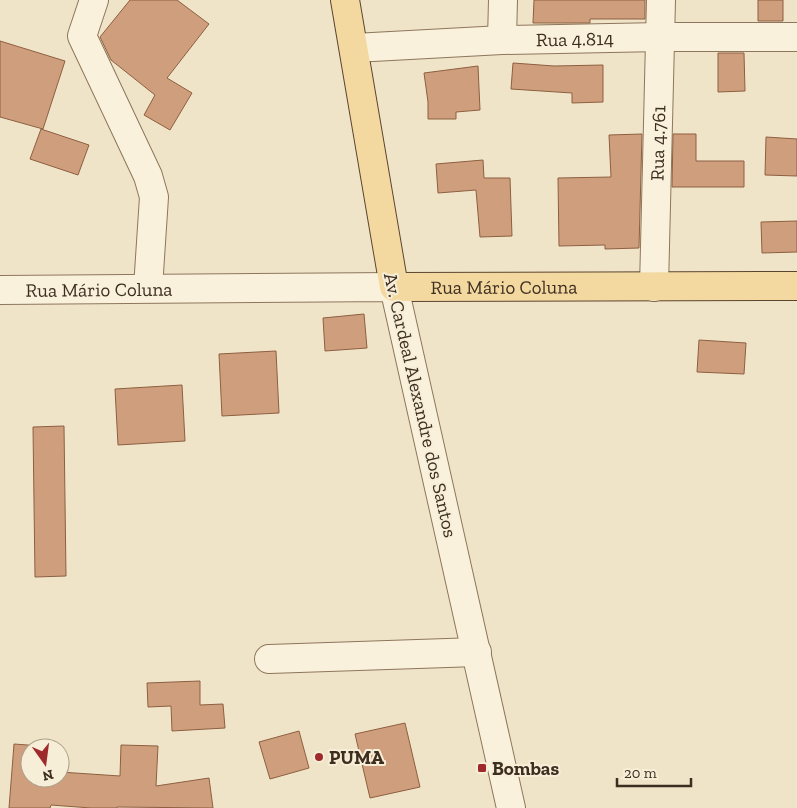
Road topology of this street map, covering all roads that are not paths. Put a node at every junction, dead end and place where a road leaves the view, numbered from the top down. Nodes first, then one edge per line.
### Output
1 (94, 0) edge
2 (345, 0) edge
3 (503, 0) edge
4 (661, 0) edge
5 (661, 37) junction
6 (797, 38) edge
7 (502, 40) junction
8 (354, 48) junction
9 (654, 286) junction
10 (797, 286) edge
11 (394, 287) junction
12 (148, 288) junction
13 (0, 290) edge
14 (477, 652) junction
15 (269, 659) dead end
16 (511, 808) edge

1 - 12 street
2 - 8 main road, Av. Cardeal Alexandre dos Santos
3 - 7 street
4 - 5 street, Rua 4.761
5 - 6 street, Rua 4.814
5 - 7 street, Rua 4.814
5 - 9 street, Rua 4.761
7 - 8 street, Rua 4.814
8 - 11 main road, Av. Cardeal Alexandre dos Santos
9 - 10 main road, Rua Mário Coluna
9 - 11 main road, Rua Mário Coluna
11 - 12 street, Rua Mário Coluna
11 - 14 street, Av. Cardeal Alexandre dos Santos
12 - 13 street, Rua Mário Coluna
14 - 15 street
14 - 16 street, Av. Cardeal Alexandre dos Santos

